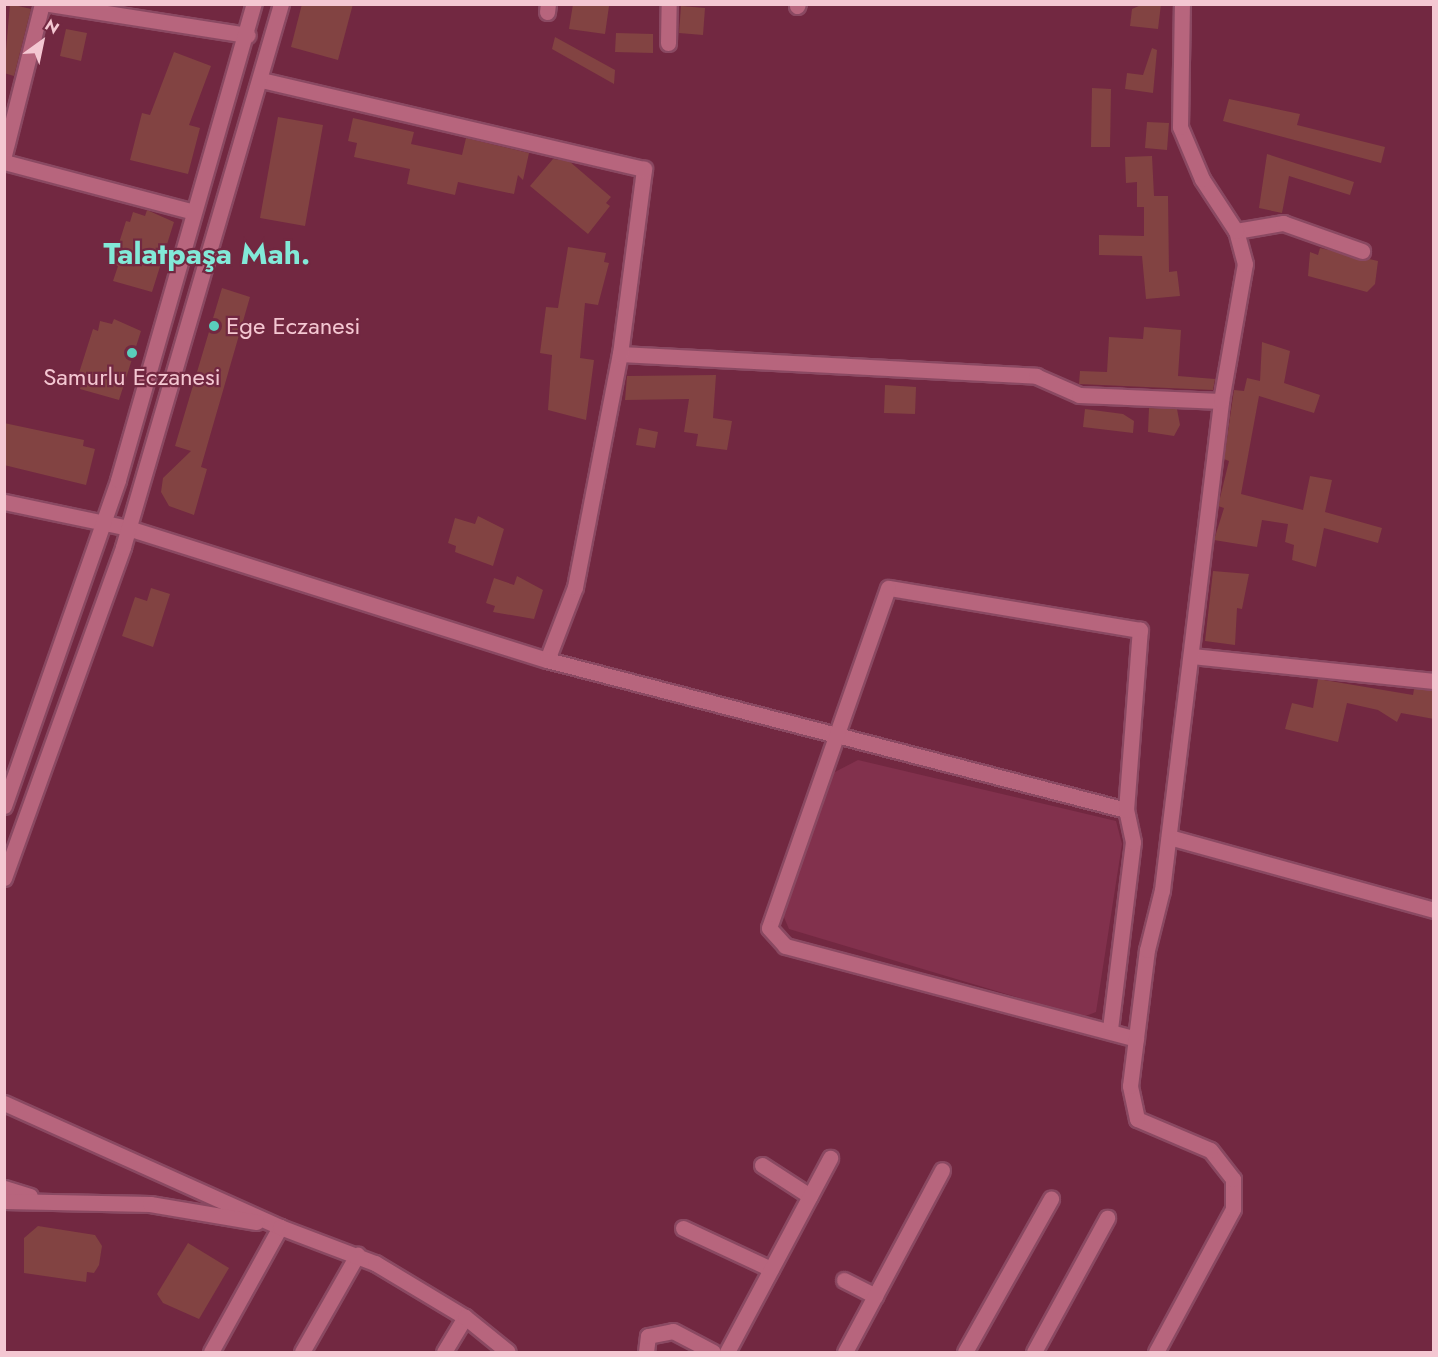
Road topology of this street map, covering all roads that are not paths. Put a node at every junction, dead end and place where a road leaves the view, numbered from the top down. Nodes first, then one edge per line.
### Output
1 (42, 4) edge
2 (50, 4) edge
3 (255, 4) edge
4 (281, 4) edge
5 (669, 4) edge
6 (1182, 4) edge
7 (248, 34) junction
8 (668, 43) dead end
9 (262, 80) junction
10 (4, 155) edge
11 (4, 162) edge
12 (194, 212) junction
13 (1236, 231) junction
14 (1362, 251) dead end
15 (620, 354) junction
16 (1221, 401) junction
17 (4, 502) edge
18 (103, 521) junction
19 (128, 528) junction
20 (1192, 656) junction
21 (547, 660) junction
22 (1434, 681) edge
23 (839, 736) junction
24 (4, 806) edge
25 (1126, 810) junction
26 (1169, 837) junction
27 (4, 878) edge
28 (1434, 910) edge
29 (1110, 1029) junction
30 (1136, 1039) junction
31 (4, 1103) edge
32 (830, 1158) dead end
33 (762, 1165) dead end
34 (942, 1170) dead end
35 (4, 1188) edge
36 (810, 1196) junction
37 (1051, 1199) dead end
38 (4, 1201) edge
39 (47, 1201) junction
40 (1107, 1218) dead end
41 (280, 1227) junction
42 (683, 1228) dead end
43 (357, 1255) junction
44 (771, 1269) junction
45 (844, 1280) dead end
46 (875, 1296) junction
47 (465, 1317) junction
48 (211, 1353) edge
49 (302, 1353) edge
50 (444, 1353) edge
51 (508, 1353) edge
52 (646, 1353) edge
53 (713, 1353) edge
54 (727, 1353) edge
55 (845, 1353) edge
56 (965, 1353) edge
57 (1034, 1353) edge
58 (1156, 1353) edge

1 - 10 street
2 - 7 street
3 - 7 street
4 - 9 street
5 - 8 street
6 - 13 street
7 - 12 street
9 - 15 street
9 - 19 street
11 - 12 street
12 - 18 street
13 - 14 street
13 - 16 street
15 - 16 street
15 - 21 street
16 - 20 street
17 - 18 street
18 - 19 street
18 - 24 street
19 - 21 street
19 - 27 street
20 - 22 street
20 - 26 street
21 - 23 street
23 - 25 street
23 - 25 street
23 - 29 street
25 - 29 street
26 - 28 street
26 - 30 street
29 - 30 street
30 - 58 street
31 - 41 street
32 - 36 street
33 - 36 street
34 - 46 street
35 - 39 street
36 - 44 street
37 - 56 street
38 - 39 street
39 - 41 street
40 - 57 street
41 - 43 street
41 - 48 street
42 - 44 street
43 - 47 street
43 - 49 street
44 - 54 street
45 - 46 street
46 - 55 street
47 - 50 street
47 - 51 street
52 - 53 street

